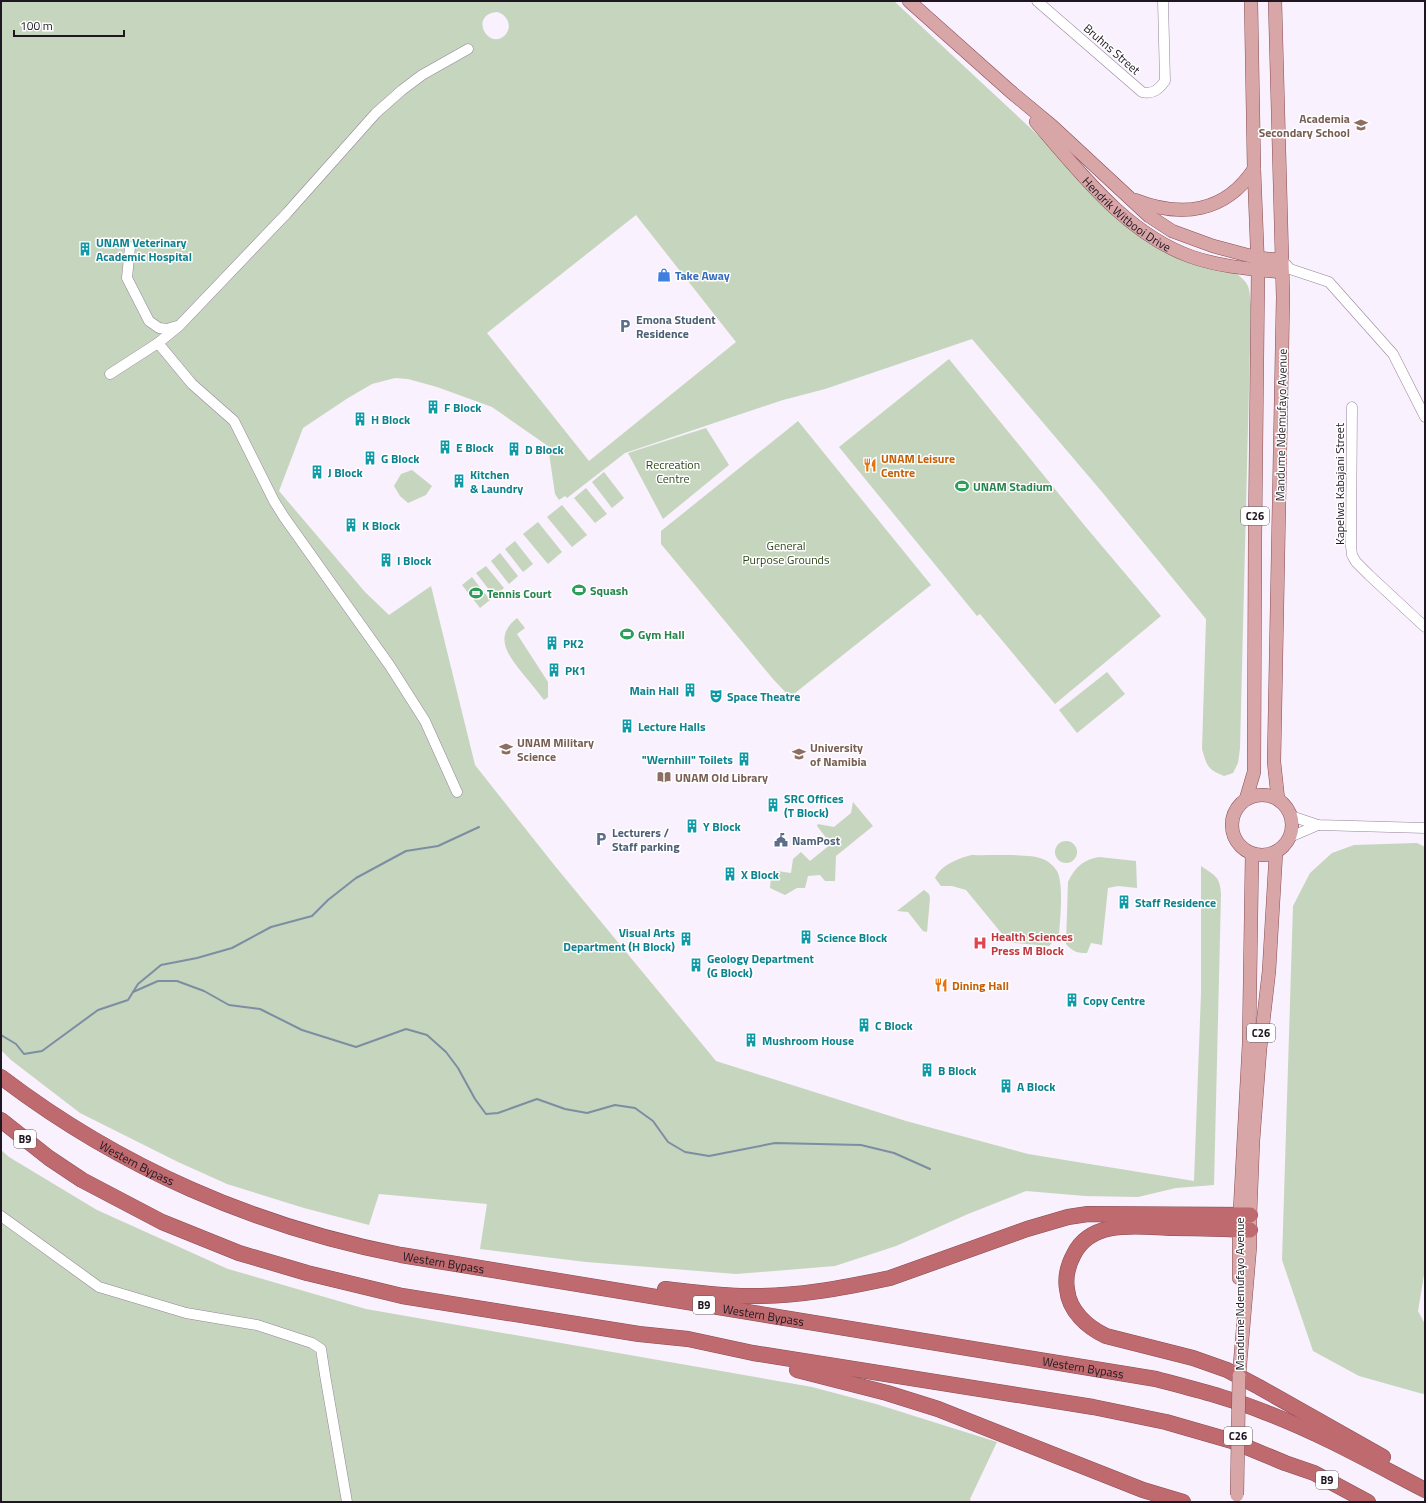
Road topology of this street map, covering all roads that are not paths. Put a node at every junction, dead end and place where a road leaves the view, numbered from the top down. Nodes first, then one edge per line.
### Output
1 (909, 1) edge
2 (1038, 1) edge
3 (1163, 1) edge
4 (1251, 1) edge
5 (1275, 1) edge
6 (468, 49) dead end
7 (1010, 92) junction
8 (1254, 169) junction
9 (1128, 197) junction
10 (130, 247) dead end
11 (1258, 264) junction
12 (1284, 267) junction
13 (179, 326) junction
14 (158, 343) junction
15 (110, 374) dead end
16 (1352, 407) dead end
17 (1425, 418) edge
18 (1425, 627) edge
19 (457, 792) dead end
20 (1246, 799) junction
21 (1278, 799) junction
22 (1291, 816) junction
23 (1318, 825) junction
24 (1425, 828) edge
25 (1288, 839) junction
26 (1264, 854) junction
27 (1, 1077) edge
28 (1, 1120) edge
29 (1, 1216) edge
30 (1244, 1223) junction
31 (457, 1265) junction
32 (688, 1339) junction
33 (1239, 1376) junction
34 (1285, 1463) junction
35 (1425, 1483) edge
36 (1425, 1490) edge
37 (1237, 1498) edge
38 (347, 1502) edge
39 (1183, 1502) edge
40 (1348, 1502) edge
41 (1368, 1502) edge

1 - 7 main road, Hendrik Witbooi Drive
2 - 3 street, Bruhns Street
4 - 8 main road, Mandume Ndemufayo Avenue / C26
5 - 12 main road, Mandume Ndemufayo Avenue / C26
6 - 13 street
7 - 9 main road, Hendrik Witbooi Drive
7 - 11 main road, Hendrik Witbooi Drive
8 - 9 main road
8 - 11 main road, Mandume Ndemufayo Avenue / C26
9 - 11 main road, Hendrik Witbooi Drive
10 - 13 street
11 - 12 main road, Hendrik Witbooi Drive
11 - 20 main road, Mandume Ndemufayo Avenue / C26
12 - 17 street
12 - 21 main road, Mandume Ndemufayo Avenue / C26
13 - 14 street
14 - 15 street
14 - 19 street
16 - 18 street, Kapelwa Kabajani Street
20 - 21 main road
20 - 26 main road, Mandume Ndemufayo Avenue / C26
21 - 22 main road
22 - 23 street
22 - 25 main road
23 - 24 street
23 - 25 street
25 - 26 main road
26 - 30 main road, Mandume Ndemufayo Avenue / C26
26 - 30 main road, Mandume Ndemufayo Avenue / C26
27 - 31 highway, Western Bypass / B9
28 - 32 highway, B9
29 - 38 street
30 - 31 highway
30 - 33 main road, Mandume Ndemufayo Avenue / C26
30 - 33 highway
31 - 36 highway, Western Bypass / B9
32 - 34 highway, B9
32 - 39 highway
33 - 35 highway
33 - 37 main road, C26, bridge
34 - 40 highway
34 - 41 highway, B9

